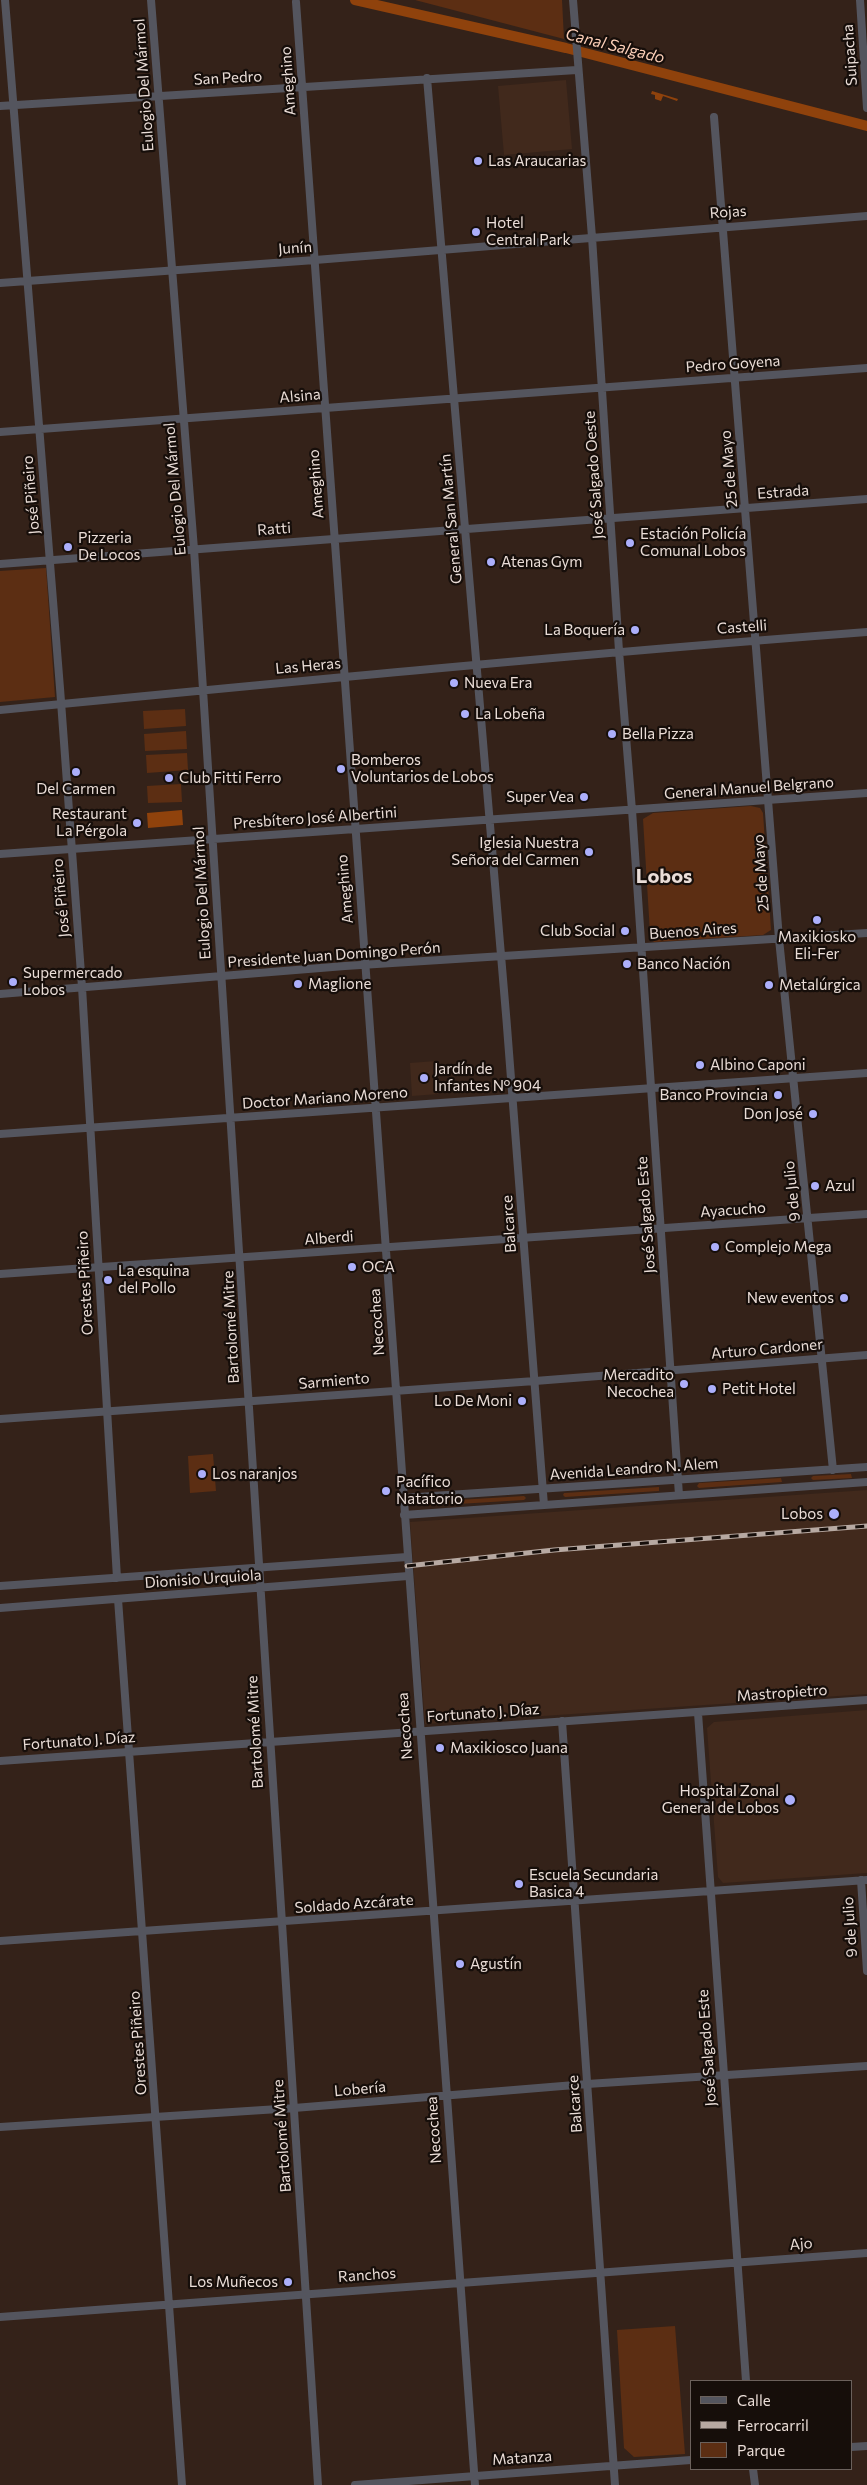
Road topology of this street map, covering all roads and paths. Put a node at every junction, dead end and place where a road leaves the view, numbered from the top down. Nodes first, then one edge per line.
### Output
1 (5, 0) edge
2 (151, 0) edge
3 (573, 0) edge
4 (860, 0) edge
5 (296, 2) dead end
6 (577, 70) junction
7 (427, 78) junction
8 (302, 88) junction
9 (159, 96) junction
10 (13, 105) junction
11 (0, 106) edge
12 (867, 108) edge
13 (714, 116) dead end
14 (867, 216) edge
15 (724, 226) junction
16 (592, 237) junction
17 (442, 249) junction
18 (315, 260) junction
19 (172, 270) junction
20 (28, 281) junction
21 (0, 283) edge
22 (867, 368) edge
23 (736, 377) junction
24 (602, 388) junction
25 (454, 398) junction
26 (325, 408) junction
27 (183, 419) junction
28 (40, 429) junction
29 (0, 432) edge
30 (867, 499) edge
31 (746, 508) junction
32 (610, 518) junction
33 (466, 529) junction
34 (334, 539) junction
35 (194, 549) junction
36 (50, 559) junction
37 (0, 564) edge
38 (867, 632) edge
39 (757, 640) junction
40 (619, 651) junction
41 (477, 665) junction
42 (344, 677) junction
43 (203, 689) junction
44 (62, 704) junction
45 (0, 710) edge
46 (867, 793) edge
47 (769, 801) junction
48 (632, 810) junction
49 (488, 820) junction
50 (354, 828) junction
51 (213, 838) junction
52 (70, 850) junction
53 (0, 854) edge
54 (867, 933) edge
55 (779, 939) junction
56 (641, 948) junction
57 (502, 957) junction
58 (365, 965) junction
59 (220, 976) junction
60 (82, 987) junction
61 (0, 994) edge
62 (867, 1073) edge
63 (794, 1078) junction
64 (651, 1088) junction
65 (513, 1098) junction
66 (377, 1108) junction
67 (230, 1118) junction
68 (90, 1126) junction
69 (0, 1134) edge
70 (867, 1214) edge
71 (808, 1218) junction
72 (661, 1229) junction
73 (524, 1238) junction
74 (386, 1248) junction
75 (241, 1258) junction
76 (98, 1268) junction
77 (0, 1274) edge
78 (867, 1355) edge
79 (822, 1358) junction
80 (670, 1370) junction
81 (535, 1381) junction
82 (395, 1390) junction
83 (249, 1402) junction
84 (106, 1410) junction
85 (0, 1419) edge
86 (867, 1467) edge
87 (833, 1470) junction
88 (796, 1472) junction
89 (867, 1475) edge
90 (678, 1480) junction
91 (867, 1482) edge
92 (797, 1487) junction
93 (543, 1489) junction
94 (679, 1495) junction
95 (403, 1498) junction
96 (544, 1505) junction
97 (404, 1514) junction
98 (407, 1557) junction
99 (260, 1568) junction
100 (408, 1576) junction
101 (117, 1578) junction
102 (0, 1586) edge
103 (261, 1589) junction
104 (118, 1599) junction
105 (0, 1608) edge
106 (867, 1700) edge
107 (698, 1713) junction
108 (562, 1721) junction
109 (419, 1731) junction
110 (270, 1741) junction
111 (131, 1751) junction
112 (0, 1761) edge
113 (864, 1880) edge
114 (710, 1892) junction
115 (575, 1901) junction
116 (433, 1912) junction
117 (281, 1923) junction
118 (144, 1931) junction
119 (0, 1941) edge
120 (867, 1971) edge
121 (867, 2066) edge
122 (723, 2075) junction
123 (587, 2084) junction
124 (445, 2096) junction
125 (294, 2108) junction
126 (157, 2116) junction
127 (0, 2127) edge
128 (867, 2253) edge
129 (737, 2263) junction
130 (601, 2272) junction
131 (460, 2282) junction
132 (305, 2294) junction
133 (170, 2304) junction
134 (0, 2317) edge
135 (746, 2380) edge
136 (867, 2446) edge
137 (852, 2447) edge
138 (690, 2460) edge
139 (613, 2466) junction
140 (753, 2470) edge
141 (474, 2475) junction
142 (182, 2485) edge
143 (318, 2485) edge
144 (355, 2485) edge
145 (475, 2485) edge
146 (614, 2485) edge
147 (754, 2485) edge

1 - 10 street, José Piñeiro
2 - 9 street, Eulogio Del Mármol
3 - 6 street, José Salgado Oeste
4 - 12 street, Suipacha
5 - 8 street, Ameghino
6 - 7 street, San Pedro
6 - 16 street, José Salgado Oeste
7 - 8 street, San Pedro
7 - 17 street, General San Martín
8 - 9 street, San Pedro
8 - 18 street, Ameghino
9 - 10 street, San Pedro
9 - 19 street, Eulogio Del Mármol
10 - 11 street, San Pedro
10 - 20 street, José Piñeiro
13 - 15 street, 25 de Mayo
14 - 15 street, Rojas
15 - 16 street, Rojas
15 - 23 street, 25 de Mayo
16 - 17 street, Junín
16 - 24 street, José Salgado Oeste
17 - 18 street, Junín
17 - 25 street, General San Martín
18 - 19 street, Junín
18 - 26 street, Ameghino
19 - 20 street, Junín
19 - 27 street, Eulogio Del Mármol
20 - 21 street, Junín
20 - 28 street, José Piñeiro
22 - 23 street, Pedro Goyena
23 - 24 street, Pedro Goyena
23 - 31 street, 25 de Mayo
24 - 25 street, Alsina
24 - 32 street, José Salgado Oeste
25 - 26 street, Alsina
25 - 33 street, General San Martín
26 - 27 street, Alsina
26 - 34 street, Ameghino
27 - 28 street, Alsina
27 - 35 street, Eulogio Del Mármol
28 - 29 street, Alsina
28 - 36 street, José Piñeiro
30 - 31 street, Estrada
31 - 32 street, Estrada
31 - 39 street, 25 de Mayo
32 - 33 street, Ratti
32 - 40 street, José Salgado Oeste
33 - 34 street, Ratti
33 - 41 street, General San Martín
34 - 35 street, Ratti
34 - 42 street, Ameghino
35 - 36 street, Ratti
35 - 43 street, Eulogio Del Mármol
36 - 37 street, Ratti
36 - 44 street, José Piñeiro
38 - 39 street, Castelli
39 - 40 street, Castelli
39 - 47 street, 25 de Mayo
40 - 41 street, Las Heras
40 - 48 street, José Salgado Oeste
41 - 42 street, Las Heras
41 - 49 street, General San Martín
42 - 43 street, Las Heras
42 - 50 street, Ameghino
43 - 44 street, Las Heras
43 - 51 street, Eulogio Del Mármol
44 - 45 street, Las Heras
44 - 52 street, José Piñeiro
46 - 47 street, General Manuel Belgrano
47 - 48 street, General Manuel Belgrano
47 - 55 street, 25 de Mayo
48 - 49 street, Presbítero José Albertini
48 - 56 street, José Salgado Oeste
49 - 50 street, Presbítero José Albertini
49 - 57 street, General San Martín
50 - 51 street, Presbítero José Albertini
50 - 58 street, Ameghino
51 - 52 street, Presbítero José Albertini
51 - 59 street, Eulogio Del Mármol
52 - 53 street, Presbítero José Albertini
52 - 60 street, José Piñeiro
54 - 55 street, Buenos Aires
55 - 56 street, Buenos Aires
55 - 63 street, 9 de Julio
56 - 57 street, Presidente Juan Domingo Perón
56 - 64 street, José Salgado Este
57 - 58 street, Presidente Juan Domingo Perón
57 - 65 street, Balcarce
58 - 59 street, Presidente Juan Domingo Perón
58 - 66 street, Necochea
59 - 60 street, Presidente Juan Domingo Perón
59 - 67 street, Bartolomé Mitre
60 - 61 street, Presidente Juan Domingo Perón
60 - 68 street, Orestes Piñeiro
62 - 63 street, Doctor Mariano Moreno
63 - 64 street, Doctor Mariano Moreno
63 - 71 street, 9 de Julio
64 - 65 street, Doctor Mariano Moreno
64 - 72 street, José Salgado Este
65 - 66 street, Doctor Mariano Moreno
65 - 73 street, Balcarce
66 - 67 street, Doctor Mariano Moreno
66 - 74 street, Necochea
67 - 68 street, Doctor Mariano Moreno
67 - 75 street, Bartolomé Mitre
68 - 69 street, Doctor Mariano Moreno
68 - 76 street, Orestes Piñeiro
70 - 71 street, Ayacucho
71 - 72 street, Ayacucho
71 - 79 street, 9 de Julio
72 - 73 street, Alberdi
72 - 80 street, José Salgado Este
73 - 74 street, Alberdi
73 - 81 street, Balcarce
74 - 75 street, Alberdi
74 - 82 street, Necochea
75 - 76 street, Alberdi
75 - 83 street, Bartolomé Mitre
76 - 77 street, Alberdi
76 - 84 street, Orestes Piñeiro
78 - 79 street, Arturo Cardoner
79 - 80 street, Arturo Cardoner
79 - 87 street, 9 de Julio
80 - 81 street, Sarmiento
80 - 90 street, José Salgado Este
81 - 82 street, Sarmiento
81 - 93 street, Balcarce
82 - 83 street, Sarmiento
82 - 95 street, Necochea
83 - 84 street, Sarmiento
83 - 99 street, Bartolomé Mitre
84 - 85 street, Sarmiento
84 - 101 street, Orestes Piñeiro
86 - 87 street, Avenida Leandro N. Alem
86 - 89 street
87 - 88 street, Avenida Leandro N. Alem
88 - 90 street, Avenida Leandro N. Alem
88 - 92 street
90 - 93 street, Avenida Leandro N. Alem
90 - 94 street, José Salgado Este
91 - 92 street, Avenida Leandro N. Alem
92 - 94 street, Avenida Leandro N. Alem
93 - 95 street, Avenida Leandro N. Alem
93 - 96 street, Balcarce
94 - 96 street, Avenida Leandro N. Alem
95 - 97 street, Necochea
96 - 97 street, Avenida Leandro N. Alem
97 - 98 street, Necochea
98 - 99 street, Dionisio Urquiola
98 - 100 street, Necochea
99 - 101 street, Dionisio Urquiola
99 - 103 street, Bartolomé Mitre
100 - 103 street, Dionisio Urquiola
100 - 109 street, Necochea
101 - 102 street, Dionisio Urquiola
103 - 104 street, Dionisio Urquiola
103 - 110 street, Bartolomé Mitre
104 - 105 street, Dionisio Urquiola
104 - 111 street, Orestes Piñeiro
106 - 107 street, Mastropietro
107 - 108 street, Fortunato J. Díaz
107 - 114 street, José Salgado Este
108 - 109 street, Fortunato J. Díaz
108 - 115 street, Balcarce
109 - 110 street, Fortunato J. Díaz
109 - 116 street, Necochea
110 - 111 street, Fortunato J. Díaz
110 - 117 street, Bartolomé Mitre
111 - 112 street, Fortunato J. Díaz
111 - 118 street, Orestes Piñeiro
113 - 114 street, Soldado Azcárate
113 - 120 street, 9 de Julio
114 - 115 street, Soldado Azcárate
114 - 122 street, José Salgado Este
115 - 116 street, Soldado Azcárate
115 - 123 street, Balcarce
116 - 117 street, Soldado Azcárate
116 - 124 street, Necochea
117 - 118 street, Soldado Azcárate
117 - 125 street, Bartolomé Mitre
118 - 119 street, Soldado Azcárate
118 - 126 street, Orestes Piñeiro
121 - 122 street, Lobería
122 - 123 street, Lobería
122 - 129 street, José Salgado Este
123 - 124 street, Lobería
123 - 130 street, Balcarce
124 - 125 street, Lobería
124 - 131 street, Necochea
125 - 126 street, Lobería
125 - 132 street, Bartolomé Mitre
126 - 127 street, Lobería
126 - 133 street, Orestes Piñeiro
128 - 129 street, Ajo
129 - 130 street, Ranchos
129 - 135 street, José Salgado Este
130 - 131 street, Ranchos
130 - 139 street, Balcarce
131 - 132 street, Ranchos
131 - 141 street, Necochea
132 - 133 street, Ranchos
132 - 143 street, Bartolomé Mitre
133 - 134 street, Ranchos
133 - 142 street, Orestes Piñeiro
136 - 137 street
138 - 139 street, Matanza
139 - 141 street, Matanza
139 - 146 street, Balcarce
140 - 147 street
141 - 144 street, Matanza
141 - 145 street, Necochea

